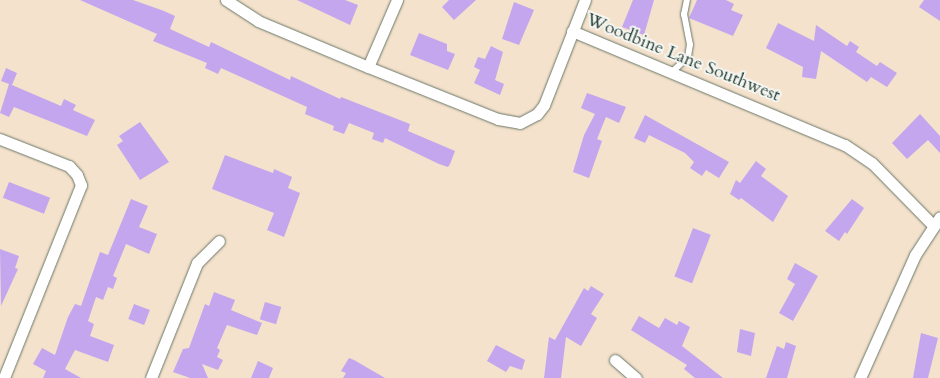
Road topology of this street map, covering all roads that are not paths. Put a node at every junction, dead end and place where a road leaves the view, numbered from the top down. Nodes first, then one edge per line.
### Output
1 (226, 0) edge
2 (397, 0) edge
3 (584, 0) edge
4 (687, 0) edge
5 (572, 31) junction
6 (368, 67) junction
7 (672, 72) junction
8 (0, 138) edge
9 (937, 221) edge
10 (219, 241) dead end
11 (615, 360) dead end
12 (4, 378) edge
13 (151, 378) edge
14 (636, 378) edge
15 (860, 378) edge

1 - 6 street, Woodbine Lane Southwest
2 - 6 street
3 - 5 street
4 - 7 lane
5 - 6 street, Woodbine Lane Southwest
5 - 7 street, Woodbine Lane Southwest
7 - 9 street, Woodbine Lane Southwest
8 - 12 street
9 - 15 street
10 - 13 street
11 - 14 street

